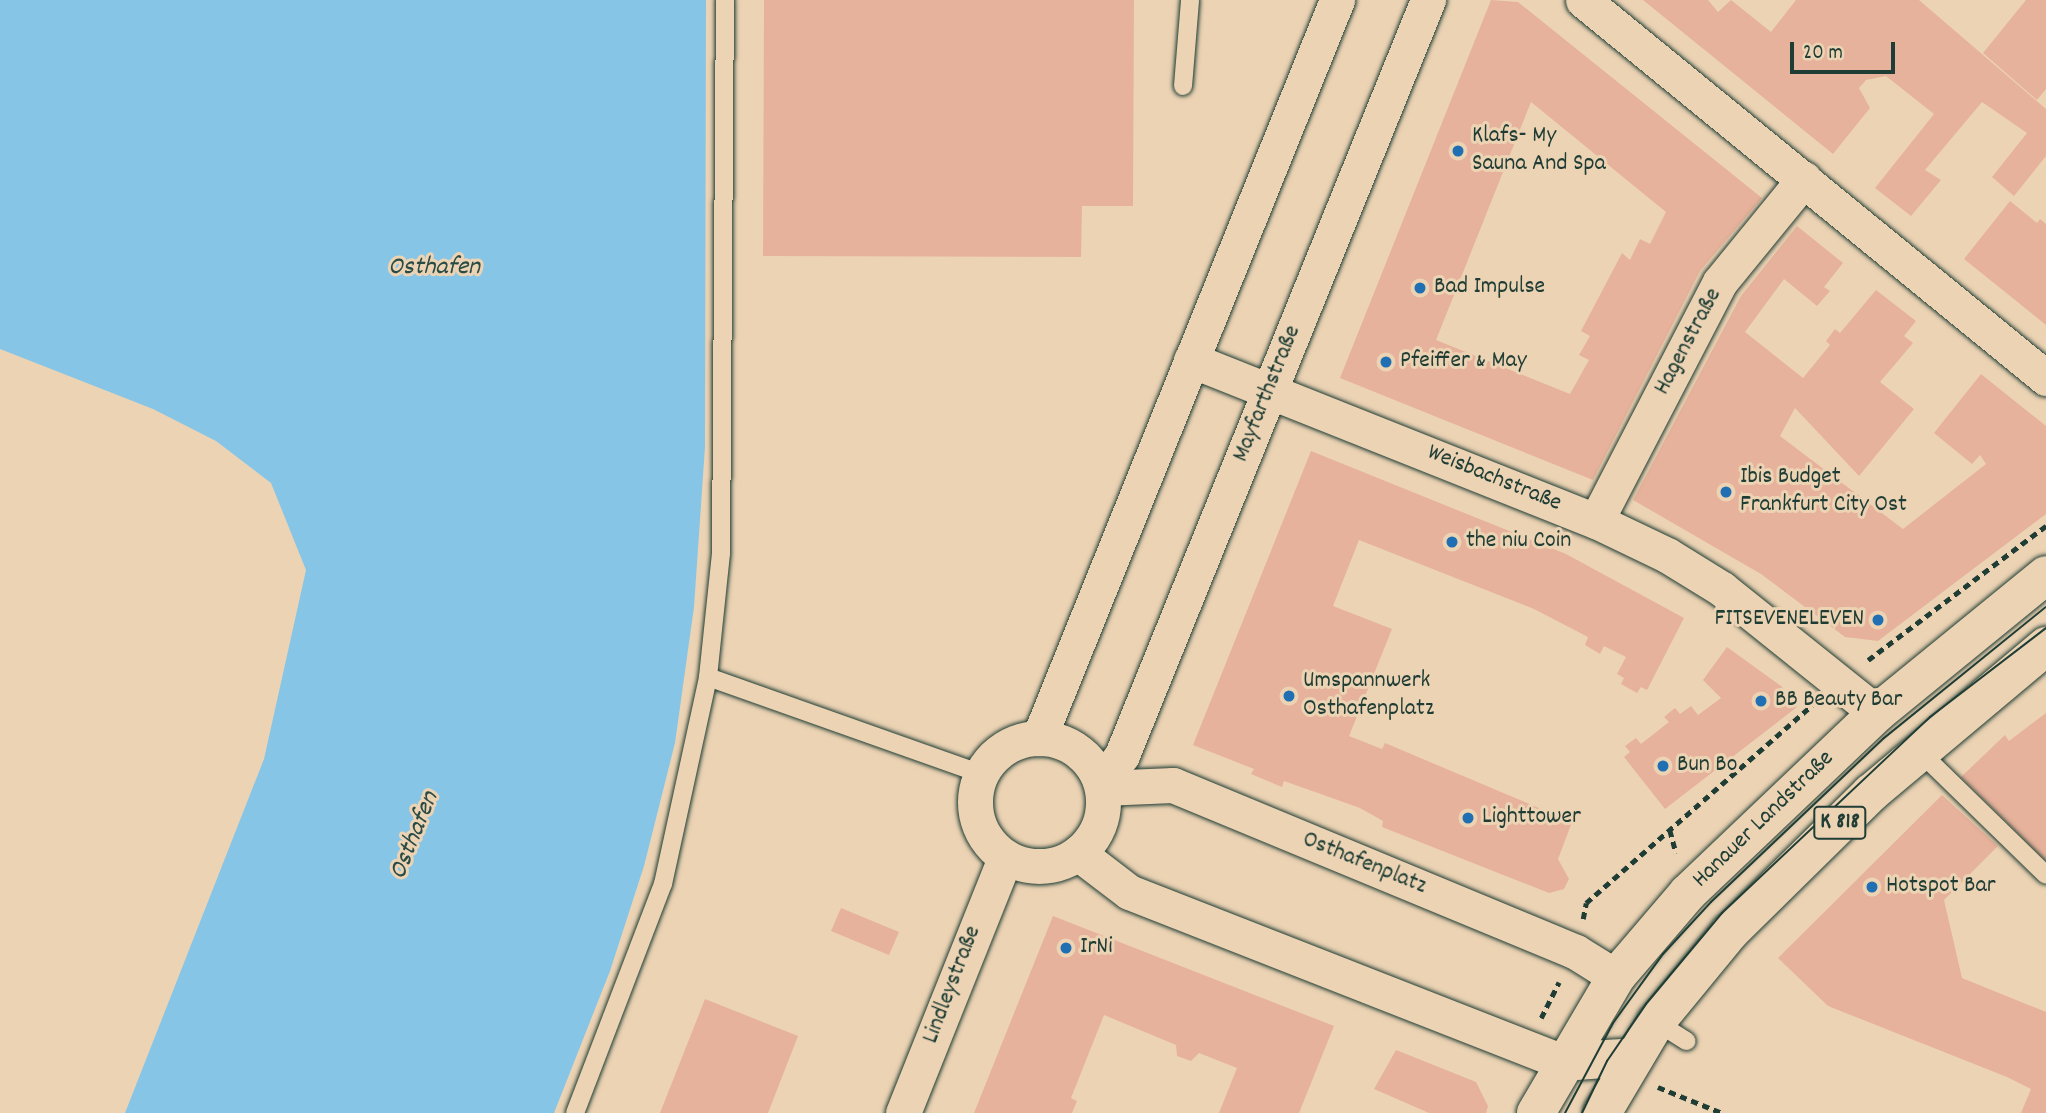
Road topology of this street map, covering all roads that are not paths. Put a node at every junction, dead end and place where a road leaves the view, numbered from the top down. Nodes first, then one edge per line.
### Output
1 (724, 0) edge
2 (1190, 0) edge
3 (1337, 0) edge
4 (1428, 0) edge
5 (1583, 0) edge
6 (1183, 86) dead end
7 (1804, 179) junction
8 (1191, 360) junction
9 (2046, 378) edge
10 (1270, 387) junction
11 (1596, 521) junction
12 (2046, 575) edge
13 (2046, 646) edge
14 (708, 677) junction
15 (1877, 713) junction
16 (1039, 738) junction
17 (1919, 751) junction
18 (982, 774) junction
19 (1101, 785) junction
20 (1078, 853) junction
21 (1005, 858) junction
22 (2046, 875) edge
23 (1616, 977) junction
24 (1671, 1031) junction
25 (1562, 1062) junction
26 (1644, 1071) junction
27 (576, 1113) edge
28 (903, 1113) edge
29 (1536, 1113) edge
30 (1602, 1113) edge

1 - 14 lane
2 - 6 lane
3 - 8 street
4 - 10 street, Mayfarthstraße
5 - 7 street
7 - 9 street
7 - 11 street, Hagenstraße
8 - 10 street, Weisbachstraße
8 - 16 street
10 - 11 street, Weisbachstraße
10 - 19 street, Mayfarthstraße
11 - 15 street, Weisbachstraße
12 - 15 main road, Hanauer Landstraße / K 818
13 - 17 main road, K 818
14 - 18 lane
14 - 27 lane
15 - 23 main road, Hanauer Landstraße / K 818
16 - 18 street
16 - 19 street
17 - 22 lane
17 - 24 main road, K 818
18 - 21 street
19 - 20 street
19 - 23 street, Osthafenplatz
20 - 21 street
20 - 25 street
21 - 28 street, Lindleystraße
23 - 24 main road
23 - 25 main road, Hanauer Landstraße / K 818
24 - 26 main road, K 818
25 - 26 main road
25 - 29 main road, Hanauer Landstraße / K 818
26 - 30 main road, K 818

